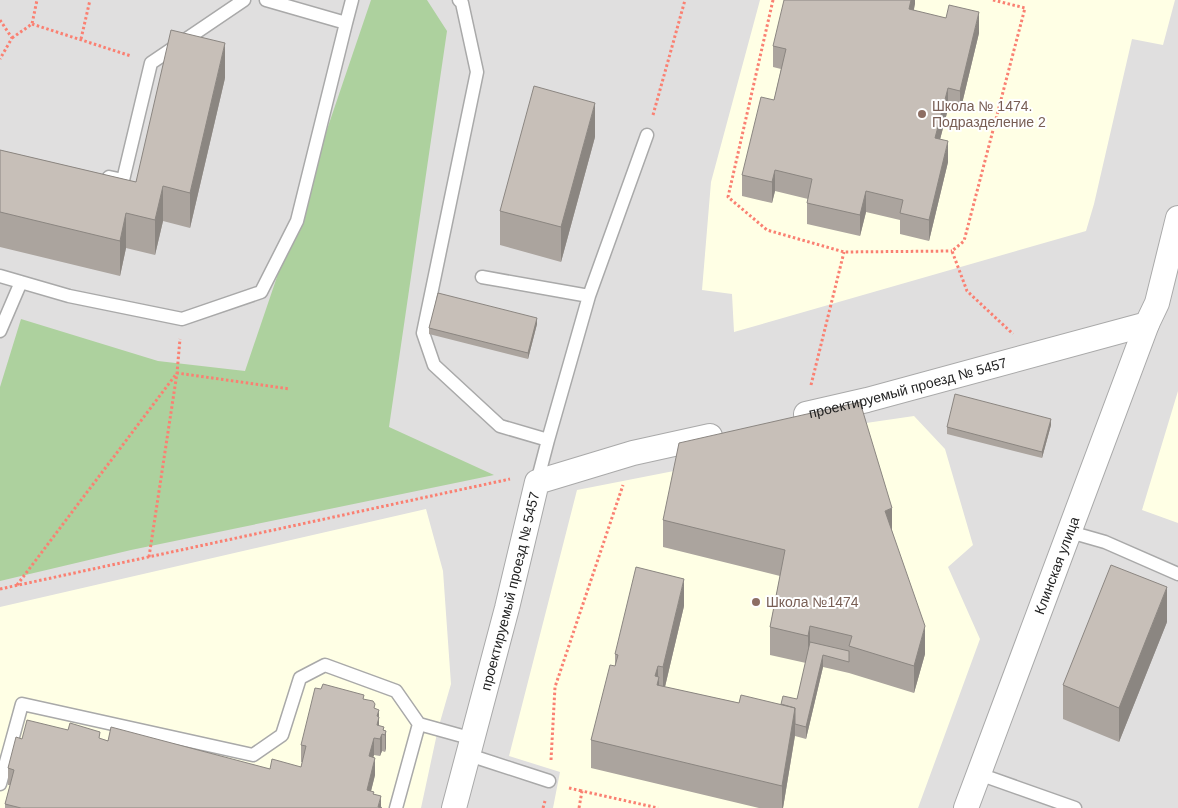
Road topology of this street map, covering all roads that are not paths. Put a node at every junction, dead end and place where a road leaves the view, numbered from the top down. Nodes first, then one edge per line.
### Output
1 (244, 0) edge
2 (266, 0) edge
3 (352, 0) edge
4 (459, 0) edge
5 (346, 23) junction
6 (647, 135) road end
7 (94, 174) edge
8 (1178, 218) edge
9 (0, 276) edge
10 (482, 278) dead end
11 (21, 282) junction
12 (589, 296) junction
13 (1147, 324) junction
14 (0, 331) edge
15 (782, 420) edge
16 (736, 430) edge
17 (548, 440) junction
18 (537, 482) junction
19 (1070, 532) junction
20 (1178, 574) edge
21 (419, 724) junction
22 (471, 747) junction
23 (979, 774) junction
24 (549, 781) road end
25 (0, 784) edge
26 (1044, 803) edge
27 (396, 808) edge
28 (454, 808) edge
29 (966, 808) edge
30 (1075, 808) edge

1 - 7 lane
2 - 5 lane
3 - 5 lane
4 - 17 lane
5 - 11 lane
6 - 12 lane
8 - 13 street
9 - 11 lane
10 - 12 lane
11 - 14 lane
12 - 17 lane
13 - 15 street, проектируемый проезд № 5457
13 - 19 street, Клинская улица
16 - 18 street, проектируемый проезд № 5457
17 - 18 lane
18 - 22 street, проектируемый проезд № 5457
19 - 20 lane
19 - 23 street, Клинская улица
21 - 22 lane
21 - 25 lane
21 - 27 lane
22 - 24 lane
22 - 28 street, проектируемый проезд № 5457
23 - 26 lane
23 - 29 street, Клинская улица
26 - 30 lane

